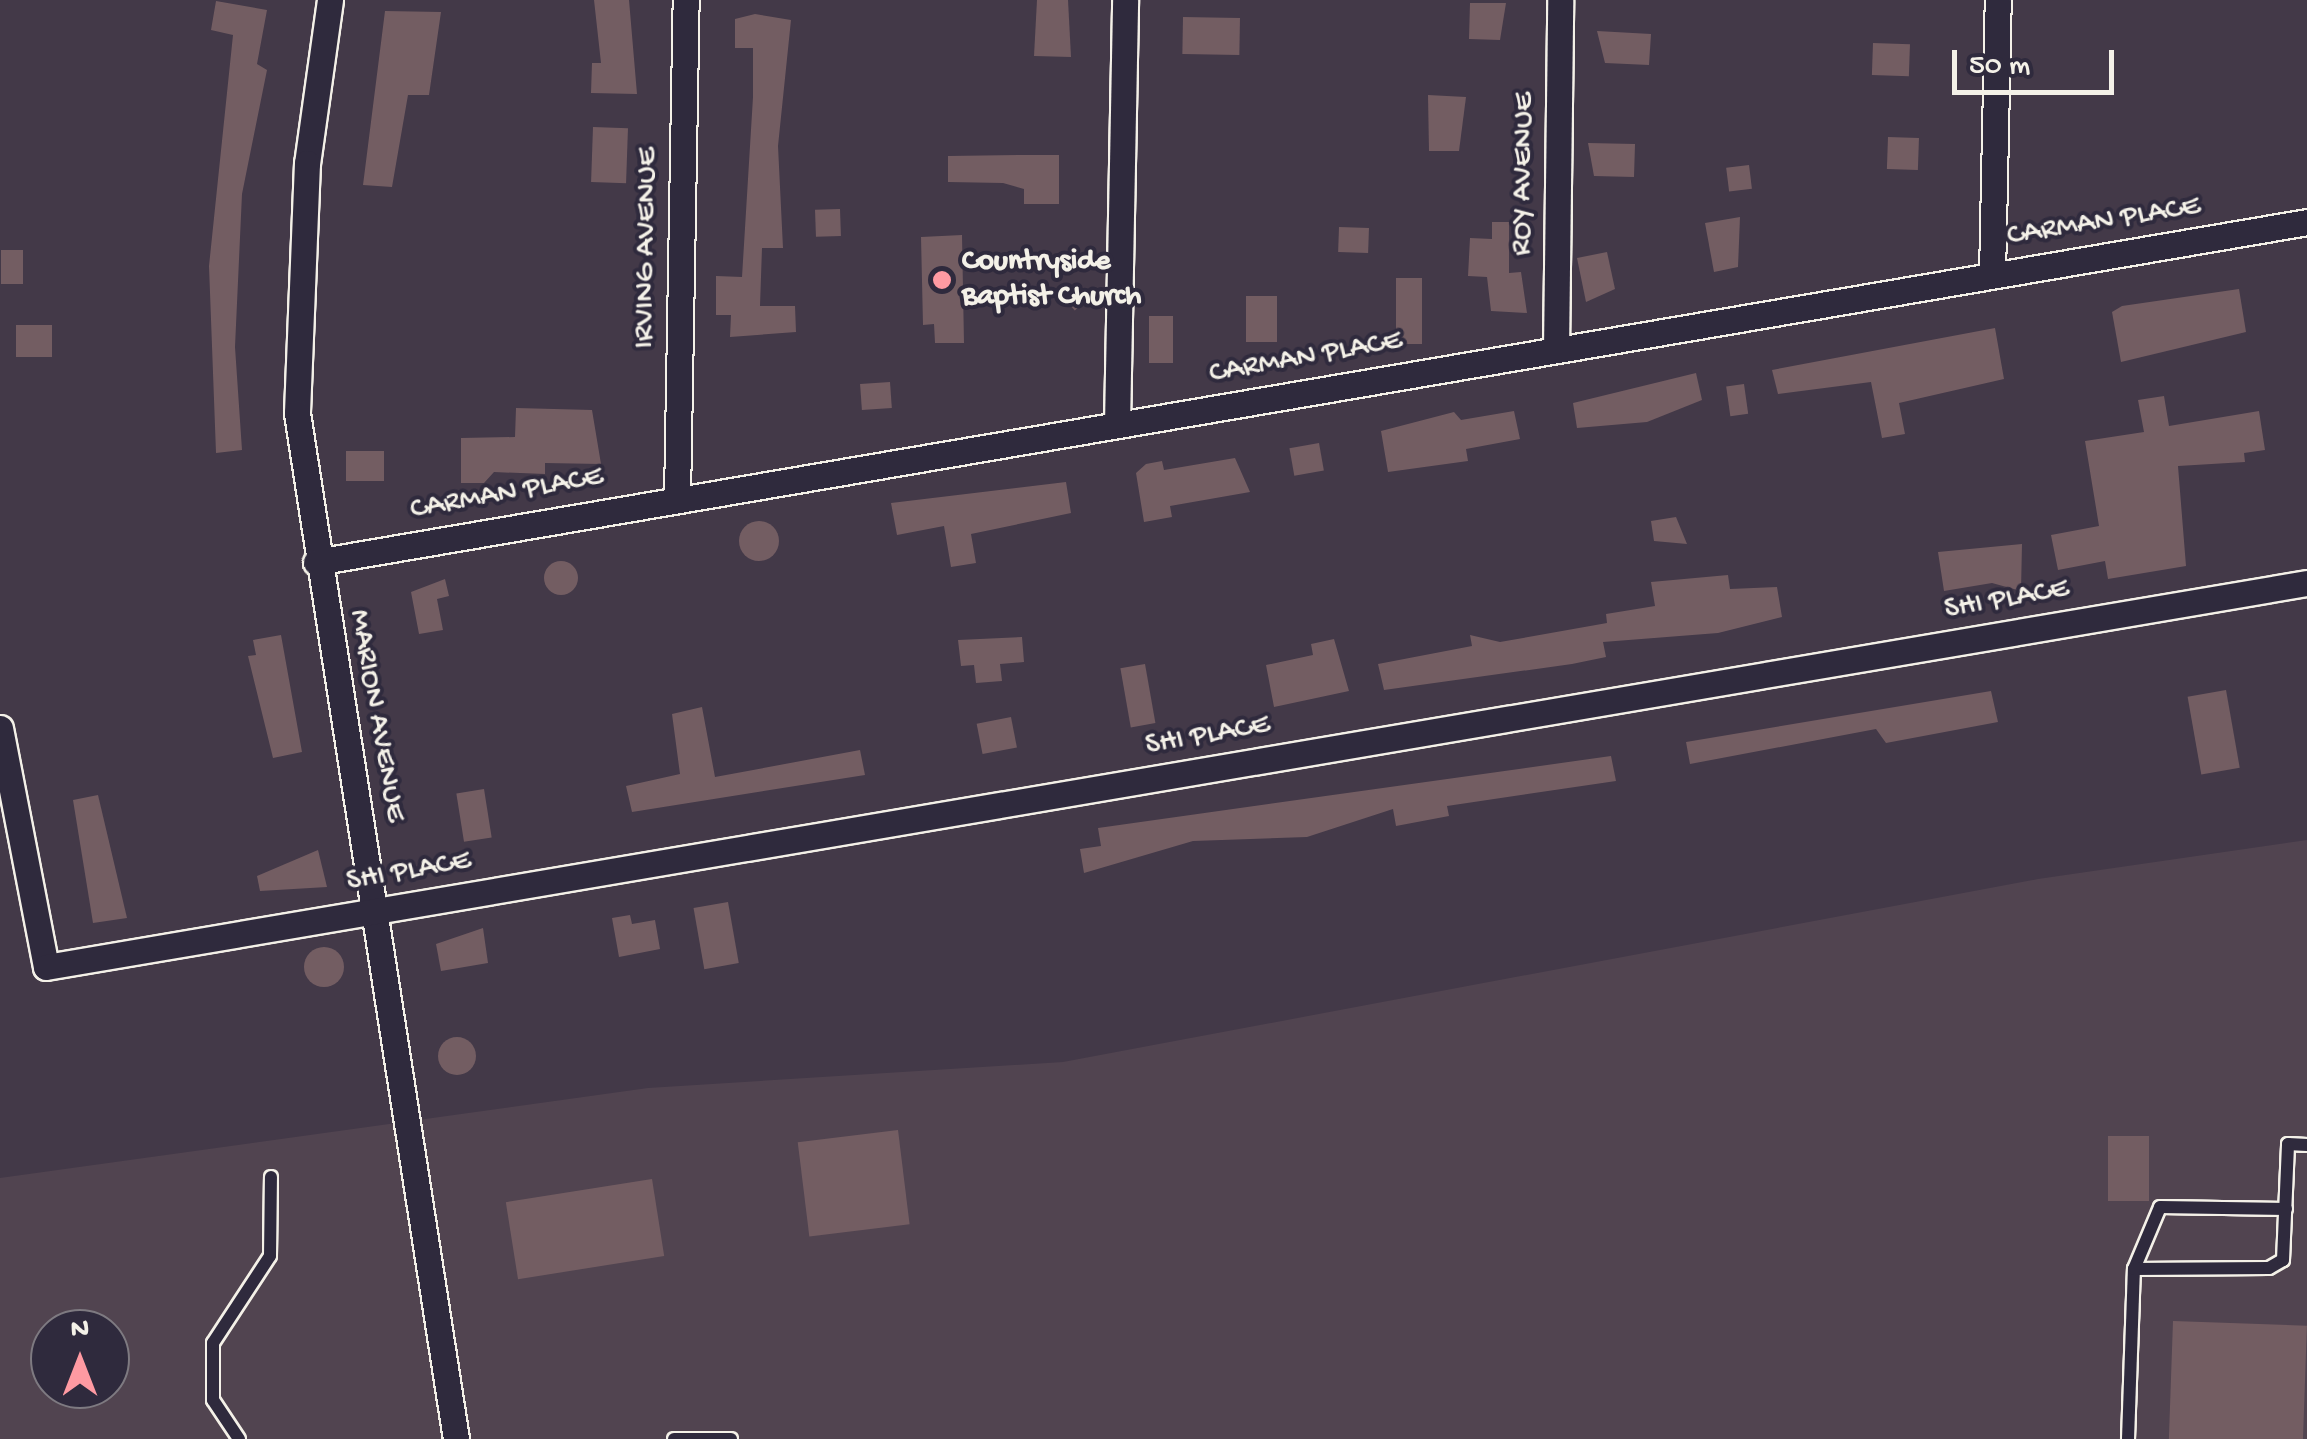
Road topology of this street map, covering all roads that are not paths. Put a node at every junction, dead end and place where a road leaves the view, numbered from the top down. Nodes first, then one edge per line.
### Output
1 (330, 0) edge
2 (686, 0) edge
3 (1125, 0) edge
4 (1560, 0) edge
5 (1998, 0) edge
6 (2307, 222) edge
7 (1992, 275) junction
8 (1556, 350) junction
9 (1117, 424) junction
10 (677, 498) junction
11 (316, 562) junction
12 (2307, 583) edge
13 (0, 728) edge
14 (376, 912) junction
15 (2307, 1145) edge
16 (271, 1177) dead end
17 (2286, 1209) junction
18 (2134, 1269) junction
19 (238, 1439) edge
20 (456, 1439) edge
21 (674, 1439) edge
22 (731, 1439) edge
23 (2128, 1439) edge

1 - 11 street, MARION AVENUE
2 - 10 street, IRVING AVENUE
3 - 9 street
4 - 8 street, ROY AVENUE
5 - 7 street
6 - 7 street, CARMAN PLACE
7 - 8 street, CARMAN PLACE
8 - 9 street, CARMAN PLACE
9 - 10 street, CARMAN PLACE
10 - 11 street, CARMAN PLACE
11 - 14 street, MARION AVENUE
12 - 14 street, SHI PLACE
13 - 14 street, SHI PLACE
14 - 20 street, MARION AVENUE
15 - 17 lane
16 - 19 lane
17 - 18 lane
17 - 18 lane
18 - 23 lane
21 - 22 lane

